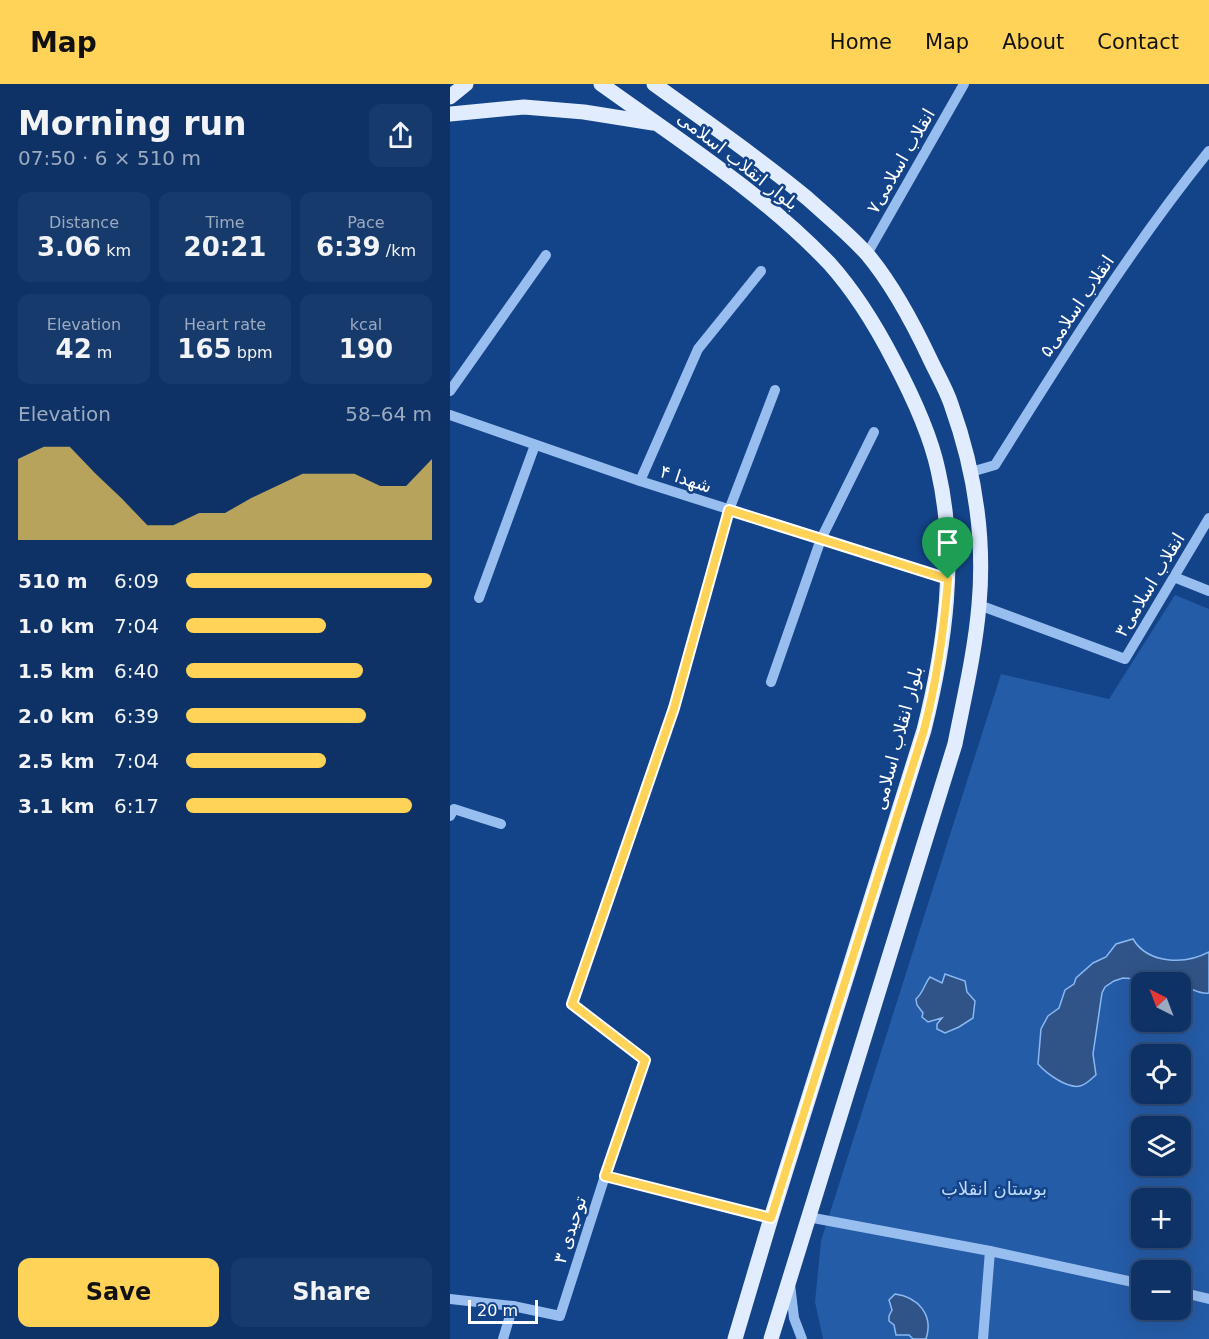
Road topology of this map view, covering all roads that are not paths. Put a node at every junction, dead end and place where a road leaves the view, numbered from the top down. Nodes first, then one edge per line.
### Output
1 (465, 84) edge
2 (601, 84) edge
3 (654, 84) edge
4 (964, 84) edge
5 (450, 97) edge
6 (450, 114) edge
7 (657, 124) junction
8 (1209, 151) edge
9 (867, 254) junction
10 (546, 255) dead end
11 (761, 271) dead end
12 (775, 390) dead end
13 (450, 391) edge
14 (450, 415) edge
15 (874, 432) dead end
16 (535, 445) junction
17 (971, 472) junction
18 (639, 481) junction
19 (729, 510) junction
20 (1209, 518) edge
21 (821, 539) junction
22 (1174, 577) junction
23 (948, 579) junction
24 (1209, 591) edge
25 (479, 598) dead end
26 (979, 605) junction
27 (771, 682) dead end
28 (450, 816) edge
29 (501, 824) dead end
30 (605, 1176) junction
31 (808, 1217) junction
32 (771, 1218) junction
33 (990, 1251) junction
34 (790, 1279) junction
35 (1131, 1282) edge
36 (1191, 1295) edge
37 (450, 1299) edge
38 (1209, 1299) edge
39 (513, 1306) junction
40 (503, 1339) edge
41 (735, 1339) edge
42 (771, 1339) edge
43 (802, 1339) edge
44 (983, 1339) edge

1 - 5 main road
2 - 7 main road, بلوار انقلاب اسلامی
3 - 9 main road, بلوار انقلاب اسلامی
4 - 9 street, انقلاب اسلامی۷
6 - 7 main road
7 - 23 main road, بلوار انقلاب اسلامی
8 - 17 street, انقلاب اسلامی۵
9 - 17 main road, بلوار انقلاب اسلامی
10 - 13 street
11 - 18 street
12 - 19 street
14 - 16 street, شهدا ۴
15 - 21 street
16 - 18 street, شهدا ۴
16 - 25 street
17 - 26 main road, بلوار انقلاب اسلامی
18 - 19 street, شهدا ۴
19 - 21 street, شهدا ۴
19 - 30 street, توحیدی ۳
20 - 22 street, انقلاب اسلامی۳
21 - 23 street, شهدا ۴
21 - 27 street
22 - 24 street
22 - 26 street, انقلاب اسلامی۳
23 - 32 main road, بلوار انقلاب اسلامی
26 - 31 main road, بلوار انقلاب اسلامی
28 - 29 street
30 - 32 street
30 - 39 street, توحیدی ۳
31 - 33 street
31 - 34 main road, بلوار انقلاب اسلامی
32 - 41 main road, بلوار انقلاب اسلامی
33 - 35 street
33 - 44 street
34 - 42 main road, بلوار انقلاب اسلامی
34 - 43 street
36 - 38 street
37 - 39 street
39 - 40 street

